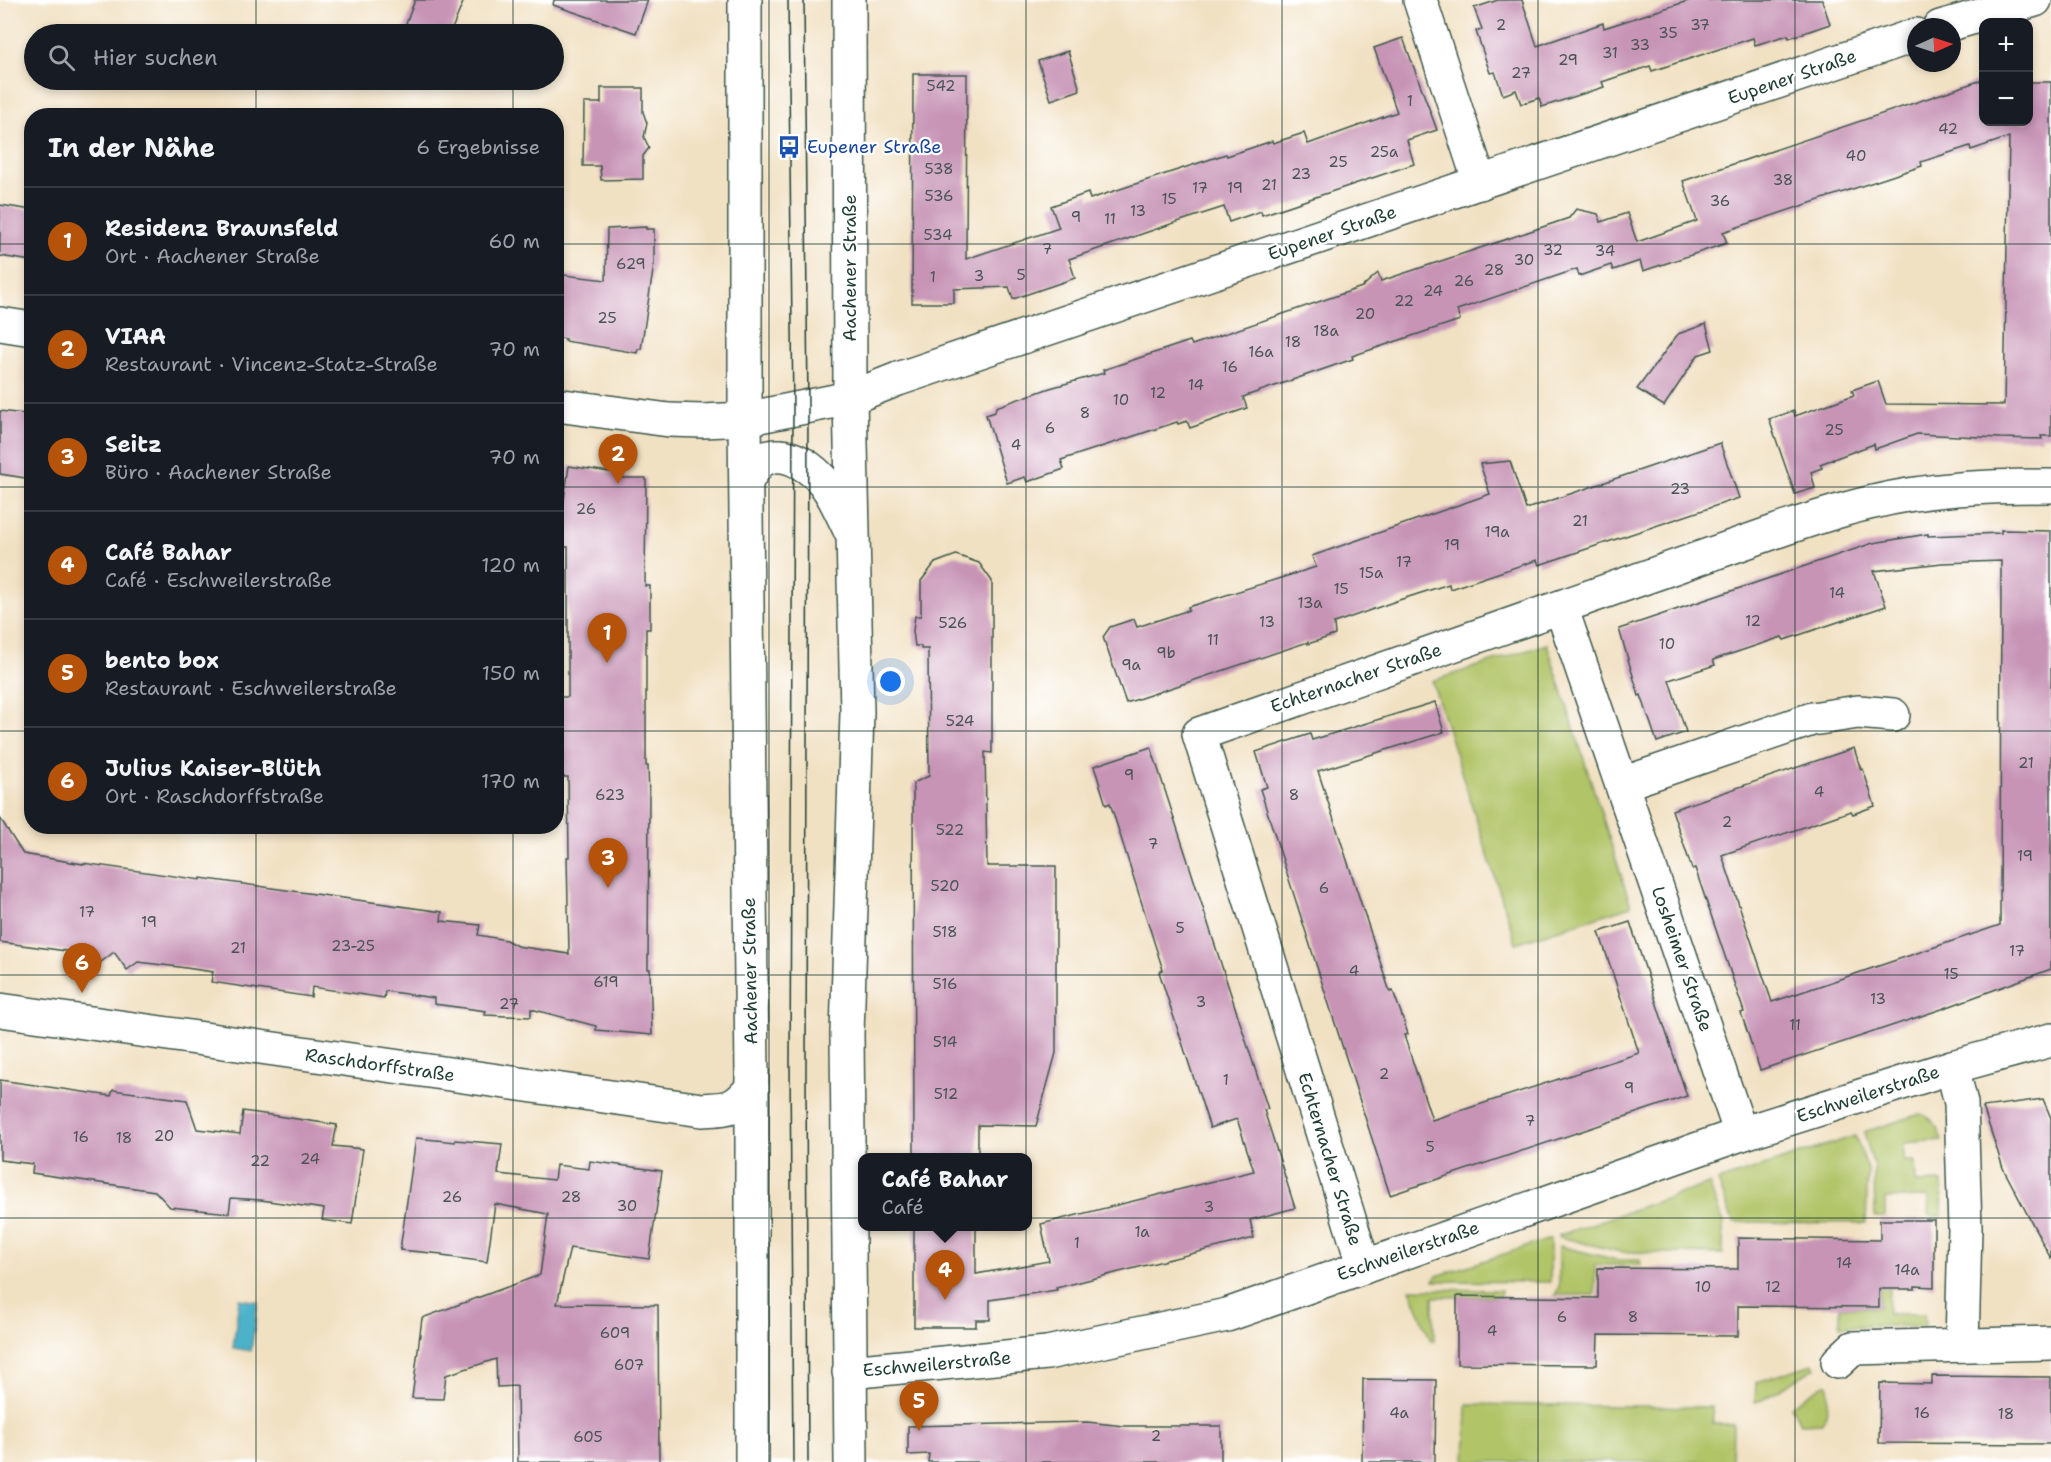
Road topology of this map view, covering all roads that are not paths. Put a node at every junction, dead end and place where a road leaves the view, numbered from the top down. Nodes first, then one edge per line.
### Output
1 (745, 0) edge
2 (849, 0) edge
3 (1420, 0) edge
4 (2035, 0) edge
5 (1961, 21) edge
6 (1907, 38) edge
7 (1480, 183) junction
8 (0, 324) edge
9 (24, 328) edge
10 (850, 398) junction
11 (564, 406) edge
12 (745, 419) junction
13 (747, 480) junction
14 (2051, 486) edge
15 (853, 535) junction
16 (1561, 607) junction
17 (1893, 715) dead end
18 (1622, 784) junction
19 (0, 1010) edge
20 (2051, 1040) edge
21 (1952, 1067) junction
22 (752, 1088) junction
23 (1741, 1134) junction
24 (1364, 1267) junction
25 (2051, 1344) edge
26 (1962, 1345) junction
27 (1838, 1362) dead end
28 (849, 1372) junction
29 (752, 1462) edge
30 (851, 1462) edge

1 - 12 street, Aachener Straße
2 - 10 street, Aachener Straße
3 - 7 street
4 - 5 street
6 - 7 street, Eupener Straße
7 - 10 street, Eupener Straße
8 - 9 street
10 - 12 street, Eupener Straße
10 - 15 street, Aachener Straße
11 - 12 street, Eupener Straße
12 - 13 street, Aachener Straße
13 - 15 street, Aachener Straße
13 - 22 street, Aachener Straße
14 - 16 street, Echternacher Straße
15 - 28 street, Aachener Straße
16 - 18 street, Losheimer Straße
16 - 24 street, Echternacher Straße
17 - 18 street
18 - 23 street, Losheimer Straße
19 - 22 street, Raschdorffstraße
20 - 21 street, Eschweilerstraße
21 - 23 street, Eschweilerstraße
21 - 26 street, Eschweilerstraße
22 - 29 street, Aachener Straße
23 - 24 street, Eschweilerstraße
24 - 28 street, Eschweilerstraße
25 - 26 street
26 - 27 street
28 - 30 street, Aachener Straße

